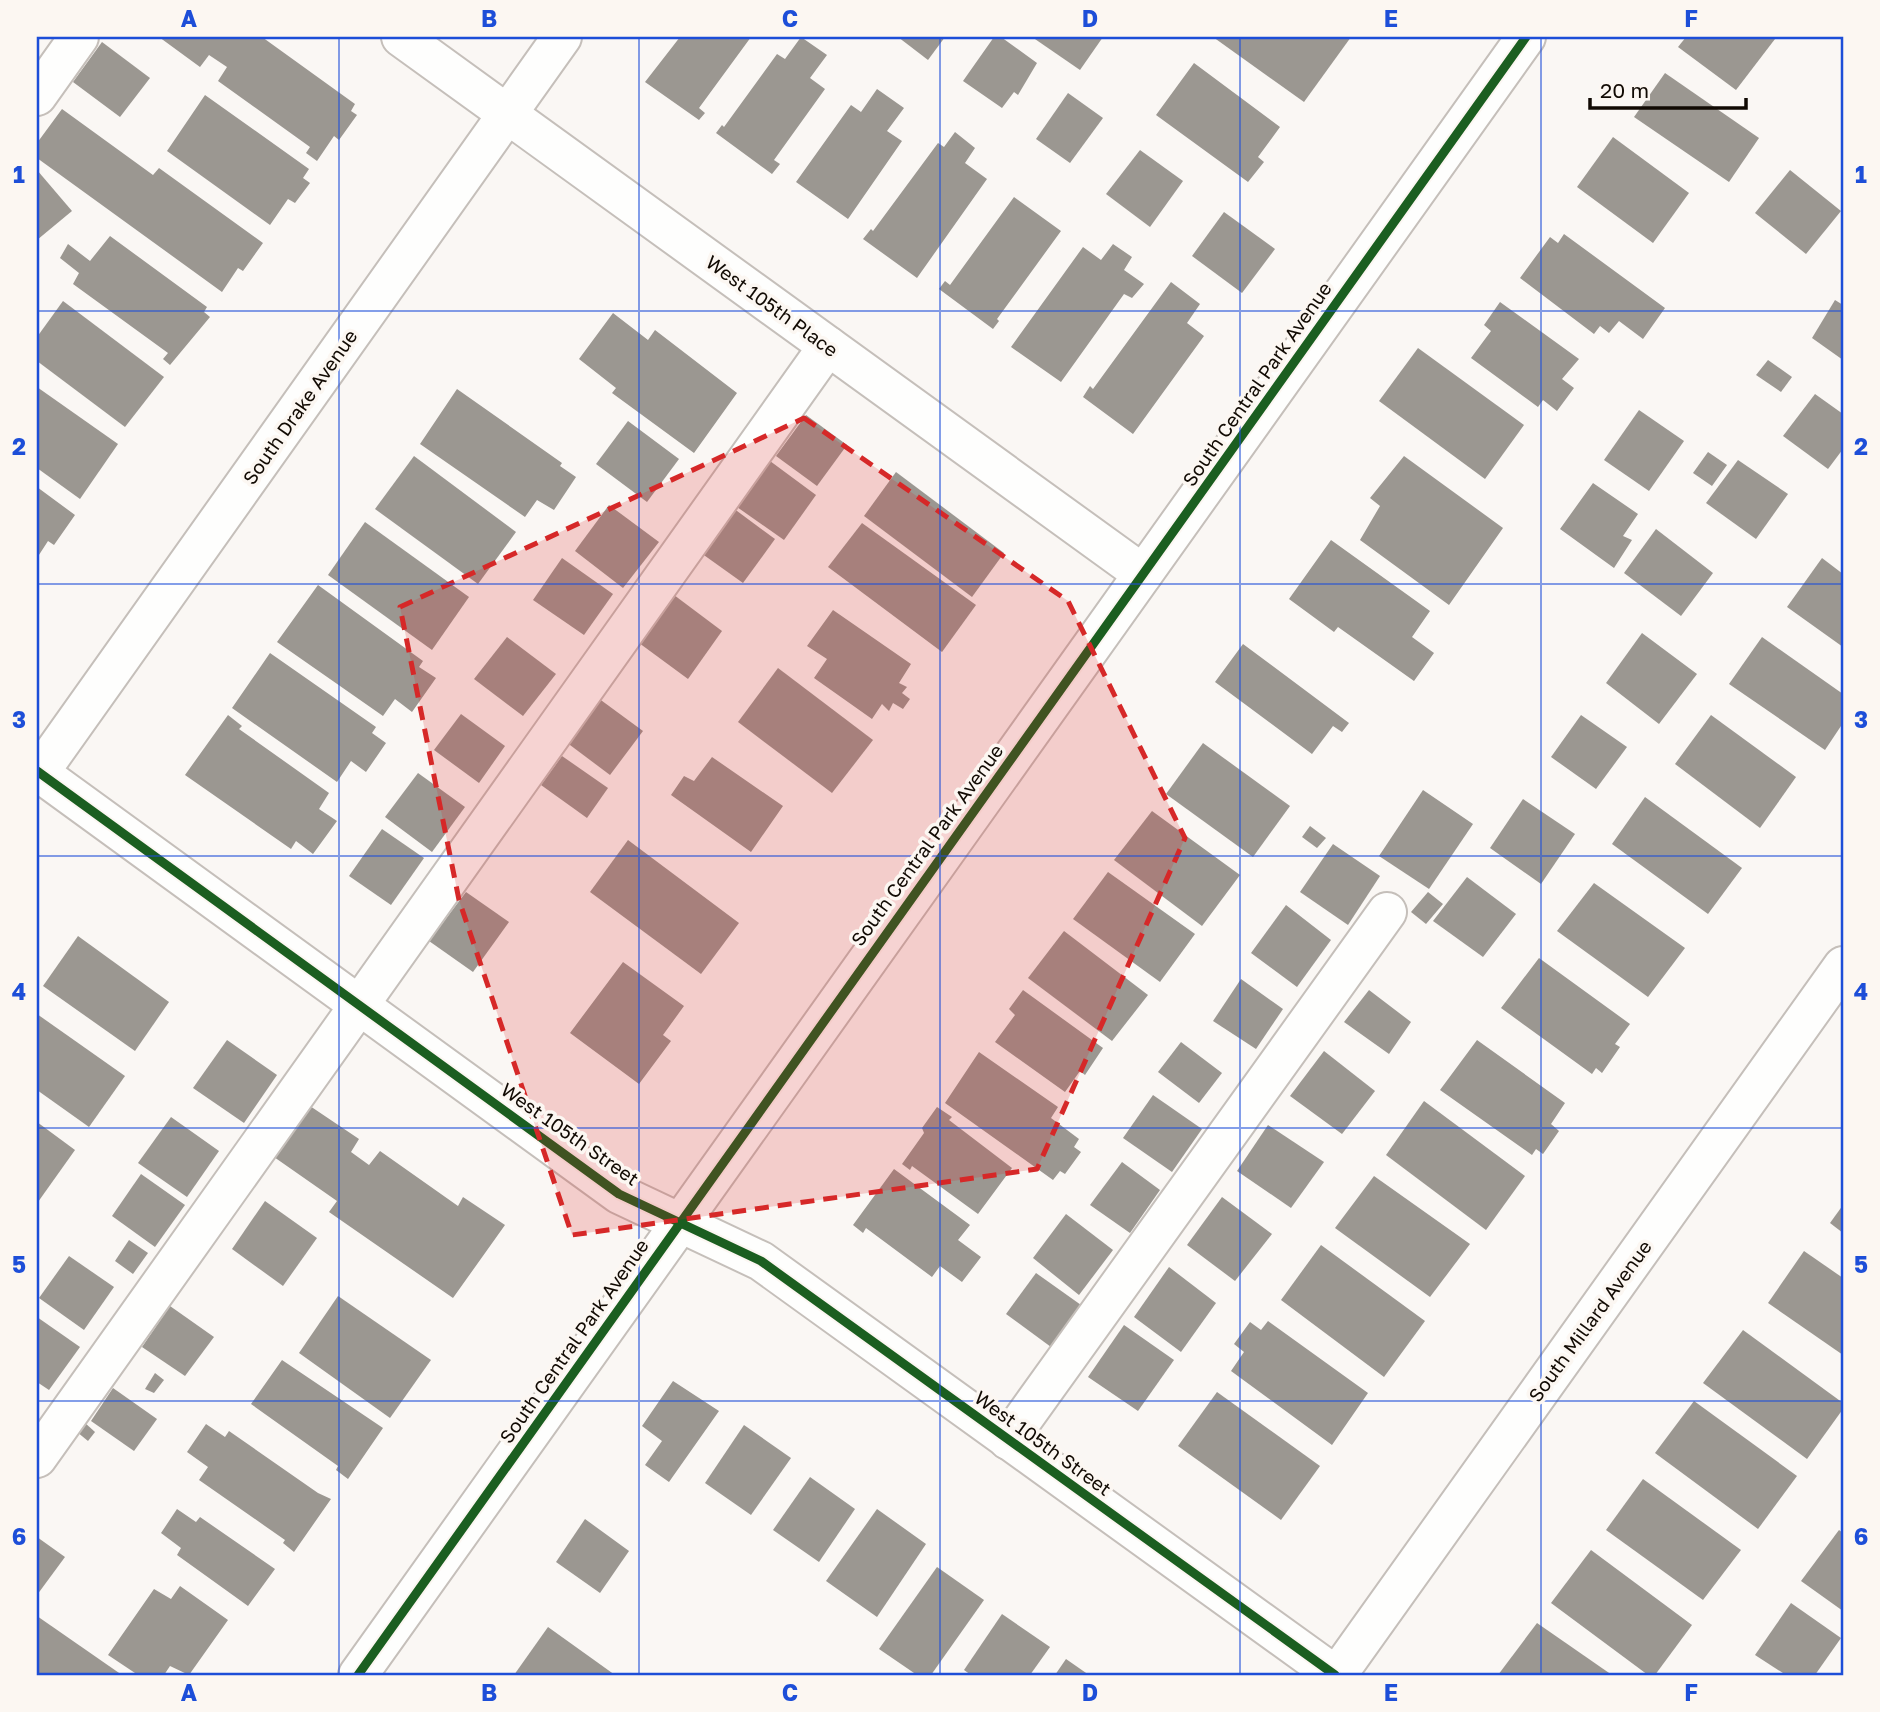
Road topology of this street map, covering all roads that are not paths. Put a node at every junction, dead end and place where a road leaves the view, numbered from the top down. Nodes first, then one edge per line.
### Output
1 (79, 37) edge
2 (401, 37) edge
3 (562, 37) edge
4 (1526, 37) edge
5 (37, 96) edge
6 (508, 114) junction
7 (828, 346) junction
8 (1143, 574) junction
9 (38, 773) edge
10 (1387, 912) dead end
11 (1843, 966) edge
12 (358, 1004) junction
13 (681, 1221) junction
14 (1009, 1440) junction
15 (37, 1458) edge
16 (358, 1675) edge
17 (1336, 1675) edge

1 - 5 street
2 - 6 street, West 105th Place
3 - 6 street, South Drake Avenue
4 - 8 street, South Central Park Avenue
6 - 7 street, West 105th Place
6 - 9 street, South Drake Avenue
7 - 8 street, West 105th Place
7 - 12 street
8 - 13 street, South Central Park Avenue
9 - 12 street, West 105th Street
10 - 14 street
11 - 17 street, South Millard Avenue
12 - 13 street, West 105th Street
12 - 15 street
13 - 14 street, West 105th Street
13 - 16 street, South Central Park Avenue
14 - 17 street, West 105th Street

